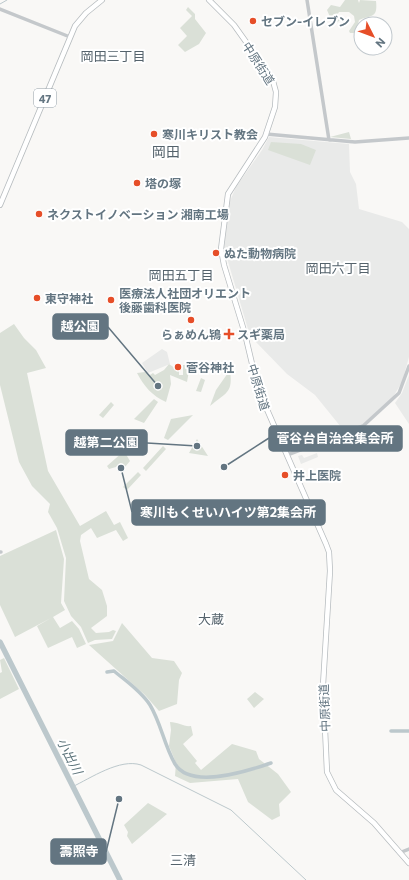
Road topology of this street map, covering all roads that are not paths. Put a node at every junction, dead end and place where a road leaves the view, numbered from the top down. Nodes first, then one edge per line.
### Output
1 (102, 0) edge
2 (209, 0) edge
3 (307, 0) edge
4 (0, 9) edge
5 (70, 37) junction
6 (266, 134) junction
7 (409, 138) edge
8 (329, 140) junction
9 (0, 205) edge
10 (409, 366) edge
11 (287, 455) junction
12 (409, 849) edge
13 (399, 852) junction
14 (409, 863) edge

1 - 5 main road, 47
2 - 6 main road, 中原街道
3 - 8 street
4 - 5 street
5 - 9 main road, 47
6 - 8 street
6 - 11 main road, 中原街道
7 - 8 street
10 - 11 street
11 - 13 main road, 中原街道
12 - 13 street
13 - 14 main road, 中原街道

